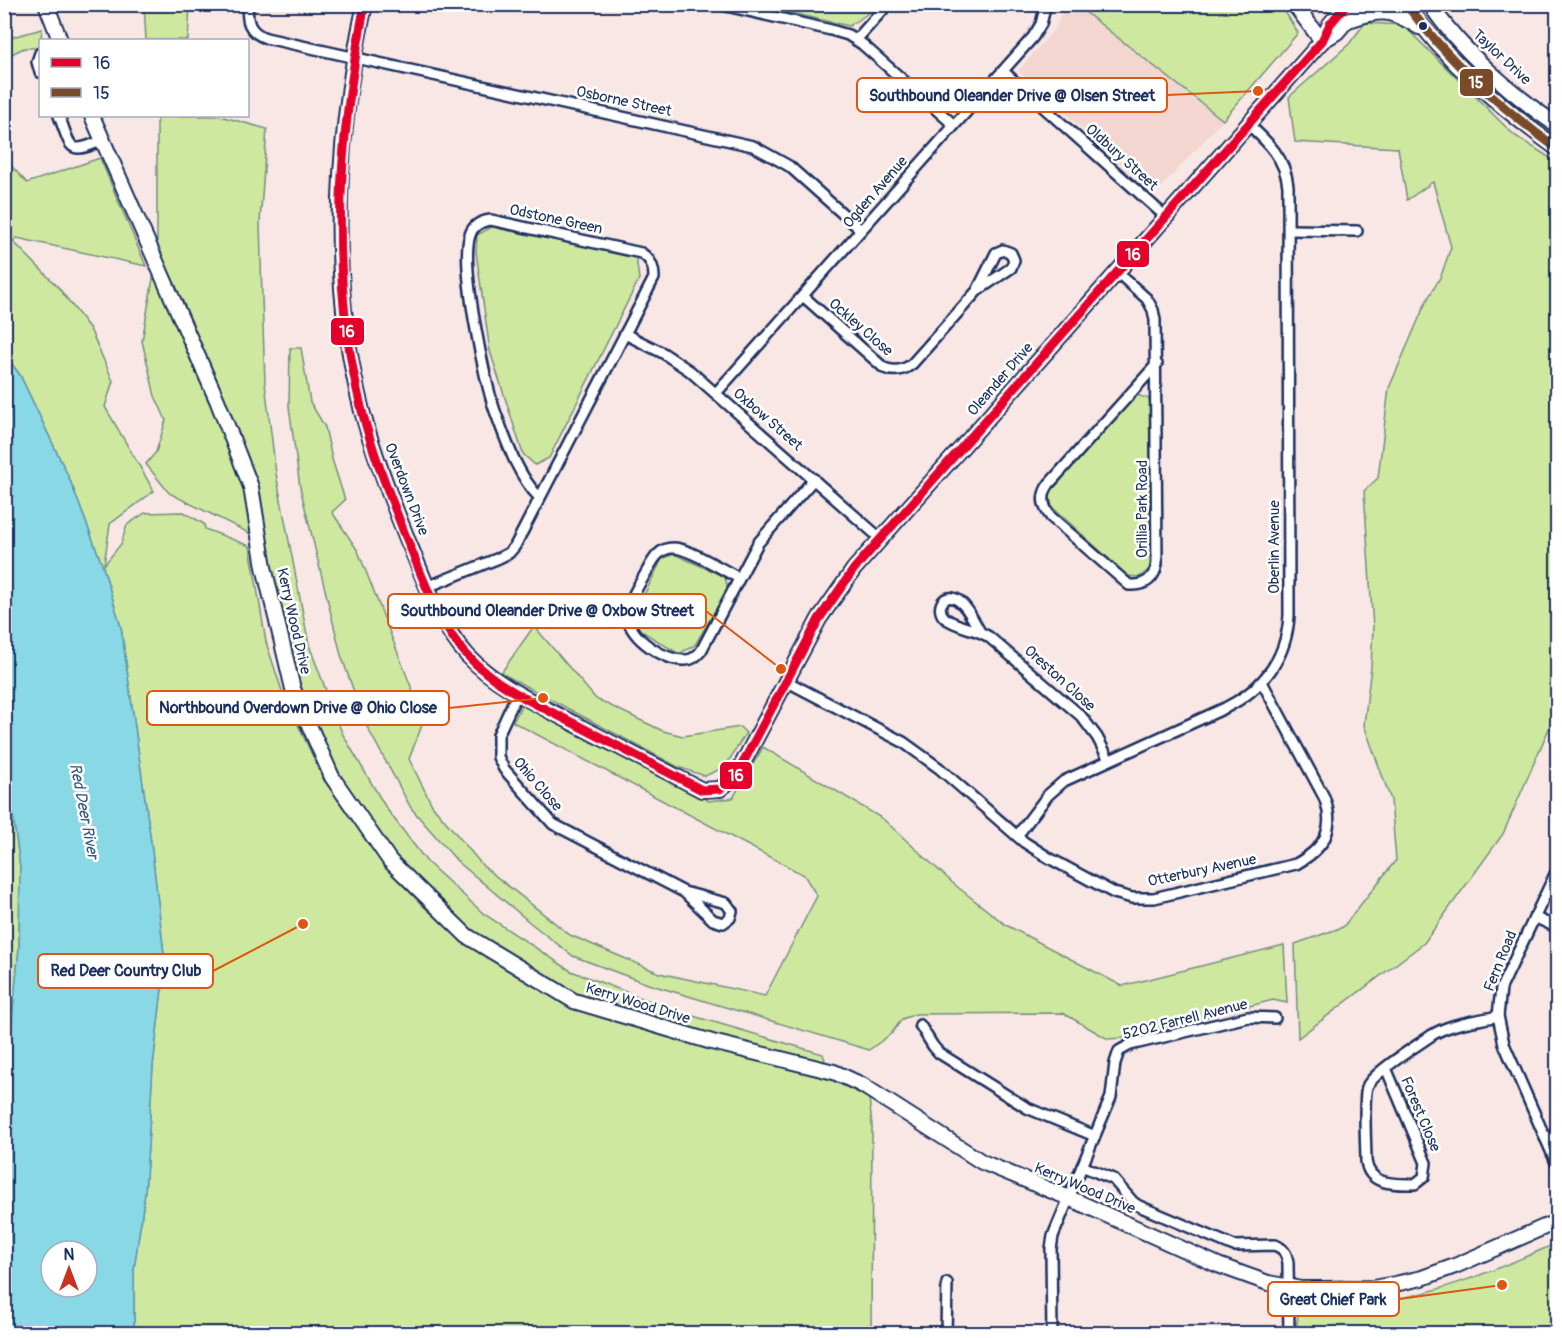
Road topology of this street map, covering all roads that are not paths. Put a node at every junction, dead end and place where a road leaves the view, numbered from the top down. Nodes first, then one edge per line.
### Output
1 (46, 4) edge
2 (248, 4) edge
3 (365, 4) edge
4 (718, 4) edge
5 (888, 4) edge
6 (1046, 4) edge
7 (1294, 4) edge
8 (1347, 4) edge
9 (1361, 4) edge
10 (1406, 4) edge
11 (1432, 6) edge
12 (1348, 20) junction
13 (1426, 31) junction
14 (60, 39) edge
15 (856, 40) junction
16 (1322, 41) junction
17 (354, 57) junction
18 (1003, 71) junction
19 (59, 117) edge
20 (92, 117) edge
21 (1248, 124) junction
22 (954, 125) junction
23 (1557, 126) edge
24 (103, 140) junction
25 (1557, 149) edge
26 (1166, 217) junction
27 (861, 230) junction
28 (1289, 230) junction
29 (1357, 231) dead end
30 (1117, 272) junction
31 (977, 291) junction
32 (802, 296) junction
33 (625, 334) junction
34 (1156, 364) junction
35 (716, 393) junction
36 (814, 479) junction
37 (539, 496) junction
38 (881, 539) junction
39 (739, 578) junction
40 (428, 587) junction
41 (979, 630) dead end
42 (786, 681) junction
43 (1262, 682) junction
44 (517, 694) junction
45 (1109, 760) junction
46 (742, 766) joint
47 (1017, 836) junction
48 (1557, 868) edge
49 (684, 892) junction
50 (1534, 917) junction
51 (1557, 928) edge
52 (1498, 1016) junction
53 (1275, 1018) dead end
54 (920, 1025) dead end
55 (1386, 1068) junction
56 (1557, 1133) edge
57 (1095, 1136) junction
58 (1545, 1138) junction
59 (1082, 1166) junction
60 (1557, 1167) edge
61 (1069, 1198) junction
62 (1557, 1221) edge
63 (947, 1283) dead end
64 (1289, 1287) junction
65 (946, 1334) edge
66 (1052, 1334) edge
67 (1288, 1334) edge

1 - 14 street
2 - 17 street, Osborne Street
3 - 17 street, Overdown Drive
4 - 15 street
5 - 15 street
6 - 18 street, Ogden Avenue
7 - 16 street
8 - 16 street, Oleander Drive
9 - 12 street, Oleander Drive
10 - 13 street
11 - 23 street, Taylor Drive
12 - 13 street
12 - 16 street, Oleander Drive
13 - 25 street
15 - 22 street
16 - 21 street, Oleander Drive
17 - 27 street, Osborne Street
17 - 40 street, Overdown Drive
18 - 22 street, Ogden Avenue
18 - 26 street, Oldbury Street
19 - 24 street
20 - 24 street, Kerry Wood Drive
21 - 26 street, Oleander Drive
21 - 28 street, Oberlin Avenue
22 - 27 street, Ogden Avenue
24 - 61 street, Kerry Wood Drive
26 - 30 street, Oleander Drive
27 - 32 street, Ogden Avenue
28 - 29 street
28 - 43 street, Oberlin Avenue
30 - 34 street, Orillia Park Road
30 - 38 street, Oleander Drive
31 - 31 street, Ockley Close
31 - 32 street, Ockley Close
32 - 35 street, Ogden Avenue
33 - 35 street, Oxbow Street
33 - 37 street, Odstone Green
33 - 37 street, Odstone Green
34 - 34 street, Orillia Park Road
35 - 36 street, Oxbow Street
36 - 38 street, Oxbow Street
36 - 39 street
37 - 40 street, Odstone Green
38 - 42 street, Oleander Drive
39 - 39 street
40 - 44 street, Overdown Drive
41 - 45 street, Oreston Close
42 - 46 street, Oleander Drive
42 - 47 street, Otterbury Avenue
43 - 45 street, Oberlin Avenue
43 - 47 street, Otterbury Avenue
44 - 46 street, Overdown Drive
44 - 49 street, Ohio Close
45 - 47 street, Oberlin Avenue
48 - 50 street, Fern Road
49 - 49 street, Ohio Close
50 - 51 street
50 - 52 street, Fern Road
52 - 55 street, Forest Close
52 - 58 street, Fern Road
53 - 57 street, 5202 Farrell Avenue
54 - 57 street
55 - 55 street, Forest Close
56 - 58 street
57 - 59 street, 5202 Farrell Avenue
58 - 60 street, Fern Road
59 - 61 street, 5202 Farrell Avenue
59 - 64 street
61 - 64 street, Kerry Wood Drive
61 - 66 street, 5202 Farrell Avenue
62 - 64 street, Kerry Wood Drive
63 - 65 street
64 - 67 street

